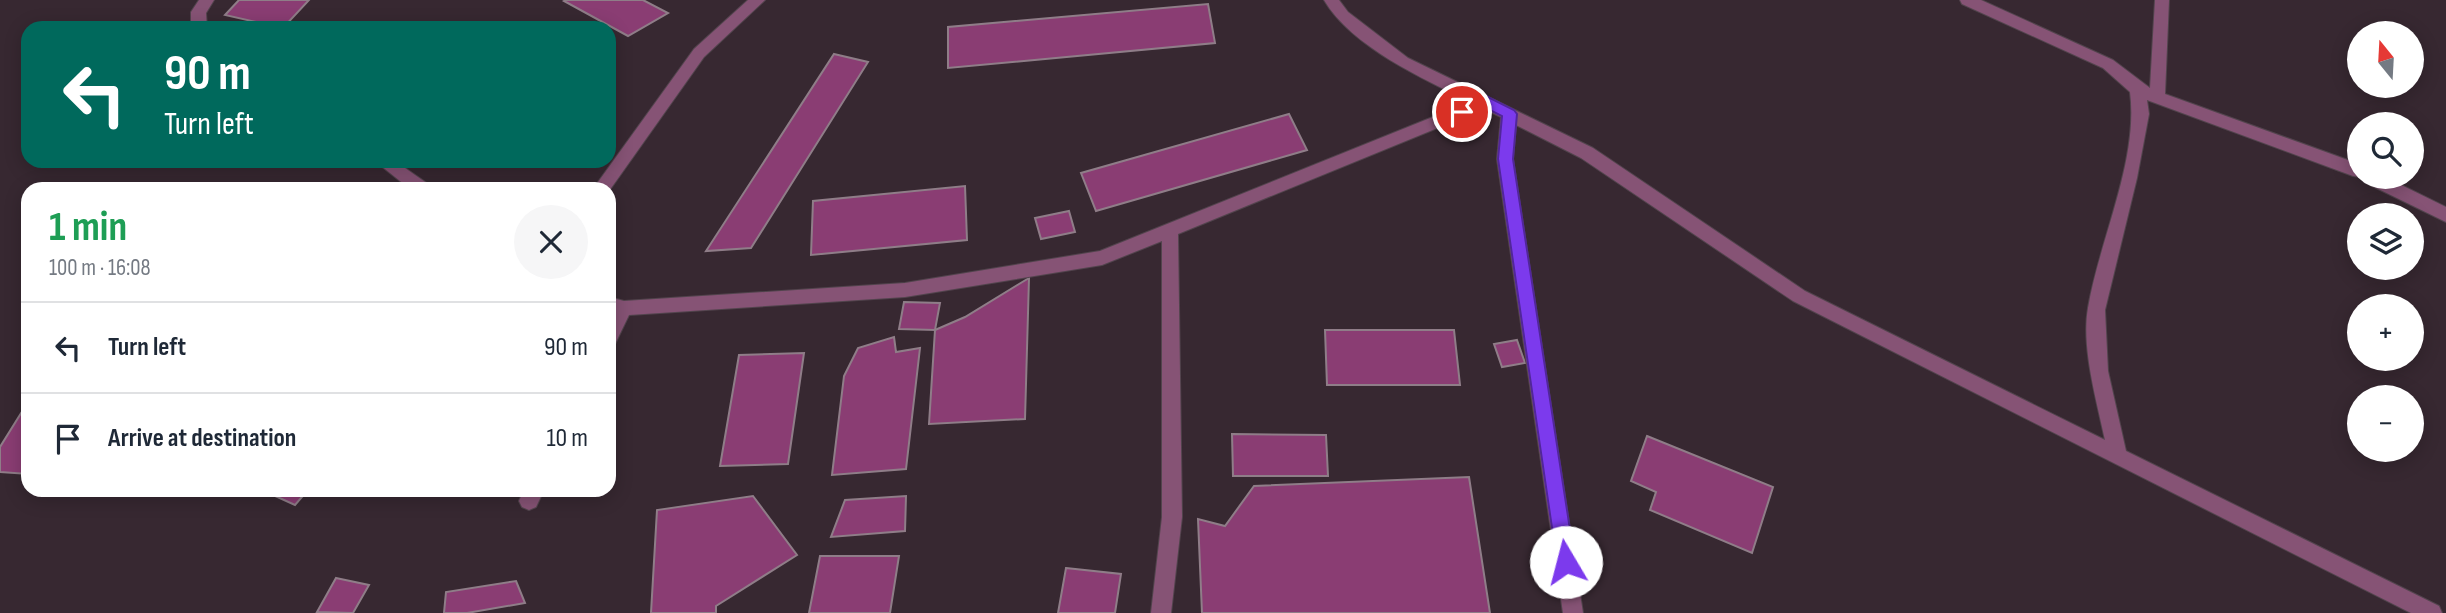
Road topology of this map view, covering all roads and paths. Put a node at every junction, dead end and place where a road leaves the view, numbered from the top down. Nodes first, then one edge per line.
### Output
1 (207, 0) edge
2 (758, 0) edge
3 (1331, 0) edge
4 (1967, 0) edge
5 (2162, 0) edge
6 (198, 21) edge
7 (2138, 90) junction
8 (2157, 97) junction
9 (1486, 102) junction
10 (1509, 114) junction
11 (2347, 167) edge
12 (393, 168) edge
13 (412, 182) edge
14 (606, 182) edge
15 (2394, 189) edge
16 (2446, 215) edge
17 (1170, 230) junction
18 (617, 306) edge
19 (2118, 456) junction
20 (1161, 613) edge
21 (1573, 613) edge
22 (2432, 613) edge

1 - 6 street
2 - 14 street
3 - 9 street
4 - 7 street
5 - 8 street
7 - 8 street
7 - 19 street
8 - 11 street
9 - 10 street
9 - 17 street
10 - 19 street
10 - 21 street
12 - 13 street
15 - 16 street
17 - 18 street
17 - 20 street
19 - 22 street

